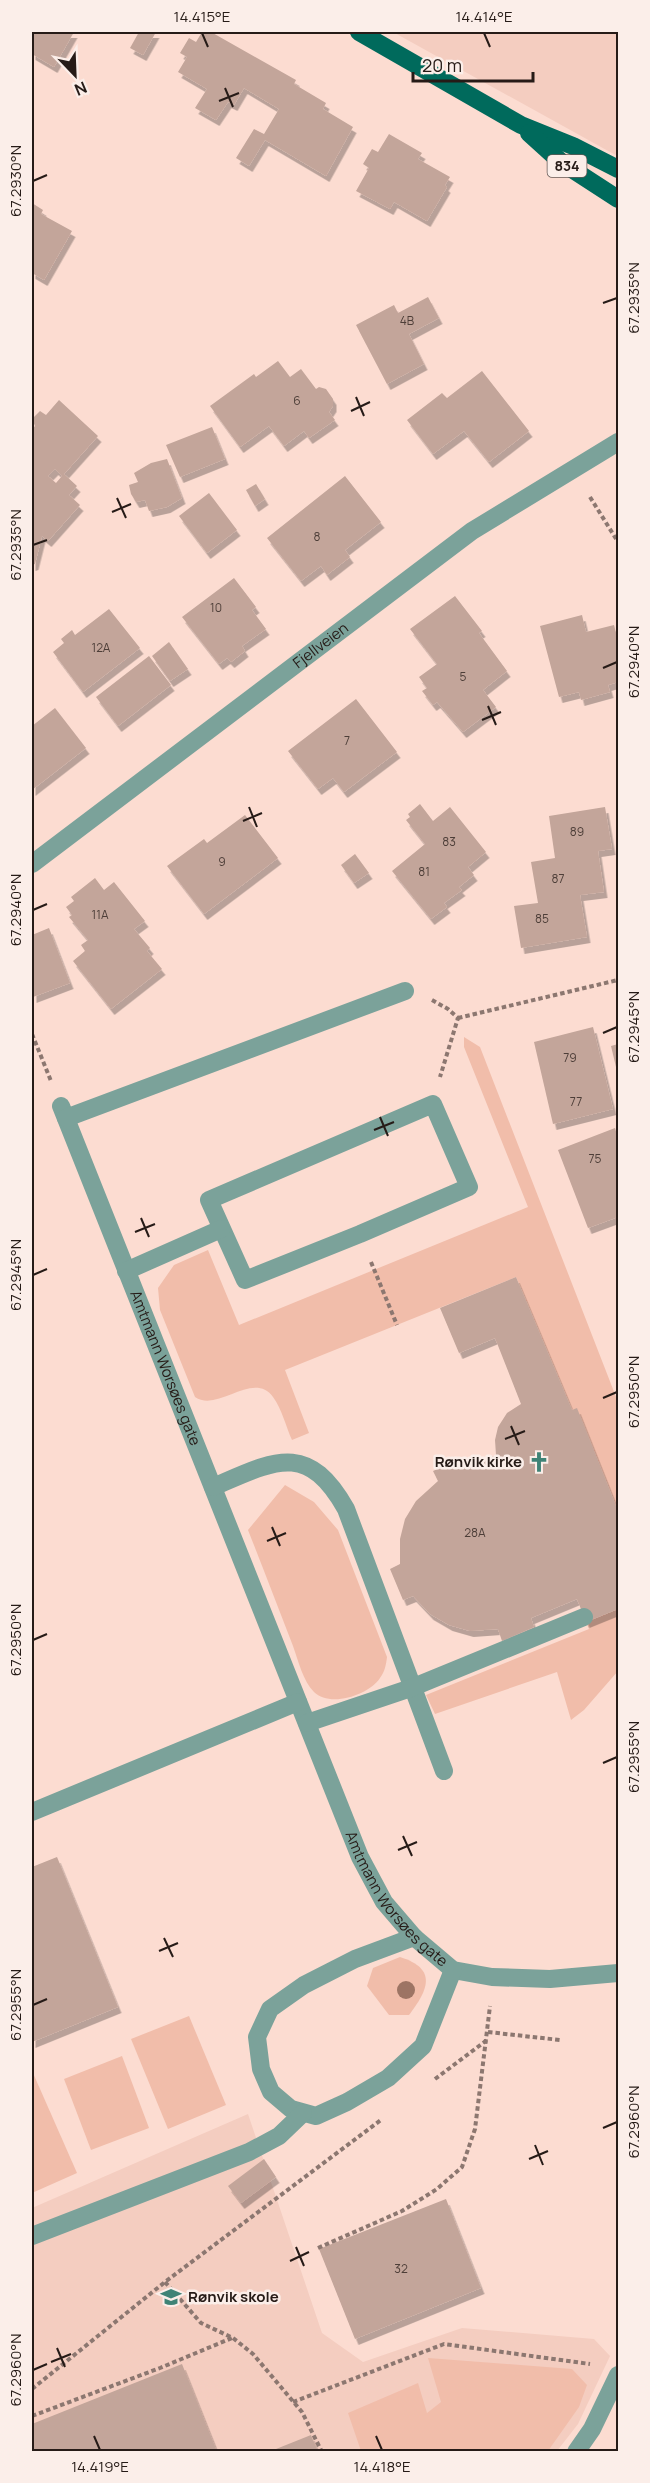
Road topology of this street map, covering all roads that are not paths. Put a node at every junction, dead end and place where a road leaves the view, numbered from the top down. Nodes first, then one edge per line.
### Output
1 (359, 32) edge
2 (521, 125) junction
3 (618, 169) edge
4 (618, 199) edge
5 (618, 442) edge
6 (32, 864) edge
7 (405, 991) road end
8 (221, 1229) junction
9 (126, 1271) junction
10 (213, 1487) junction
11 (584, 1617) dead end
12 (411, 1688) junction
13 (298, 1702) junction
14 (307, 1723) junction
15 (444, 1771) dead end
16 (32, 1812) edge
17 (414, 1937) junction
18 (453, 1970) junction
19 (618, 1973) edge
20 (303, 2113) junction
21 (32, 2236) edge
22 (618, 2375) edge
23 (576, 2451) edge

1 - 2 main road, 834
2 - 3 main road, 834
2 - 4 main road, 834
5 - 6 street, Fjellveien
7 - 9 street, Amtmann Worsøes gate
8 - 8 street
8 - 9 street
9 - 10 street, Amtmann Worsøes gate
10 - 12 street
10 - 13 street, Amtmann Worsøes gate
11 - 12 street
12 - 14 street
12 - 15 street
13 - 14 street, Amtmann Worsøes gate
13 - 16 street
14 - 17 street, Amtmann Worsøes gate
17 - 18 street, Amtmann Worsøes gate
17 - 20 street
18 - 19 street, Amtmann Worsøes gate
18 - 20 street
20 - 21 street
22 - 23 street

